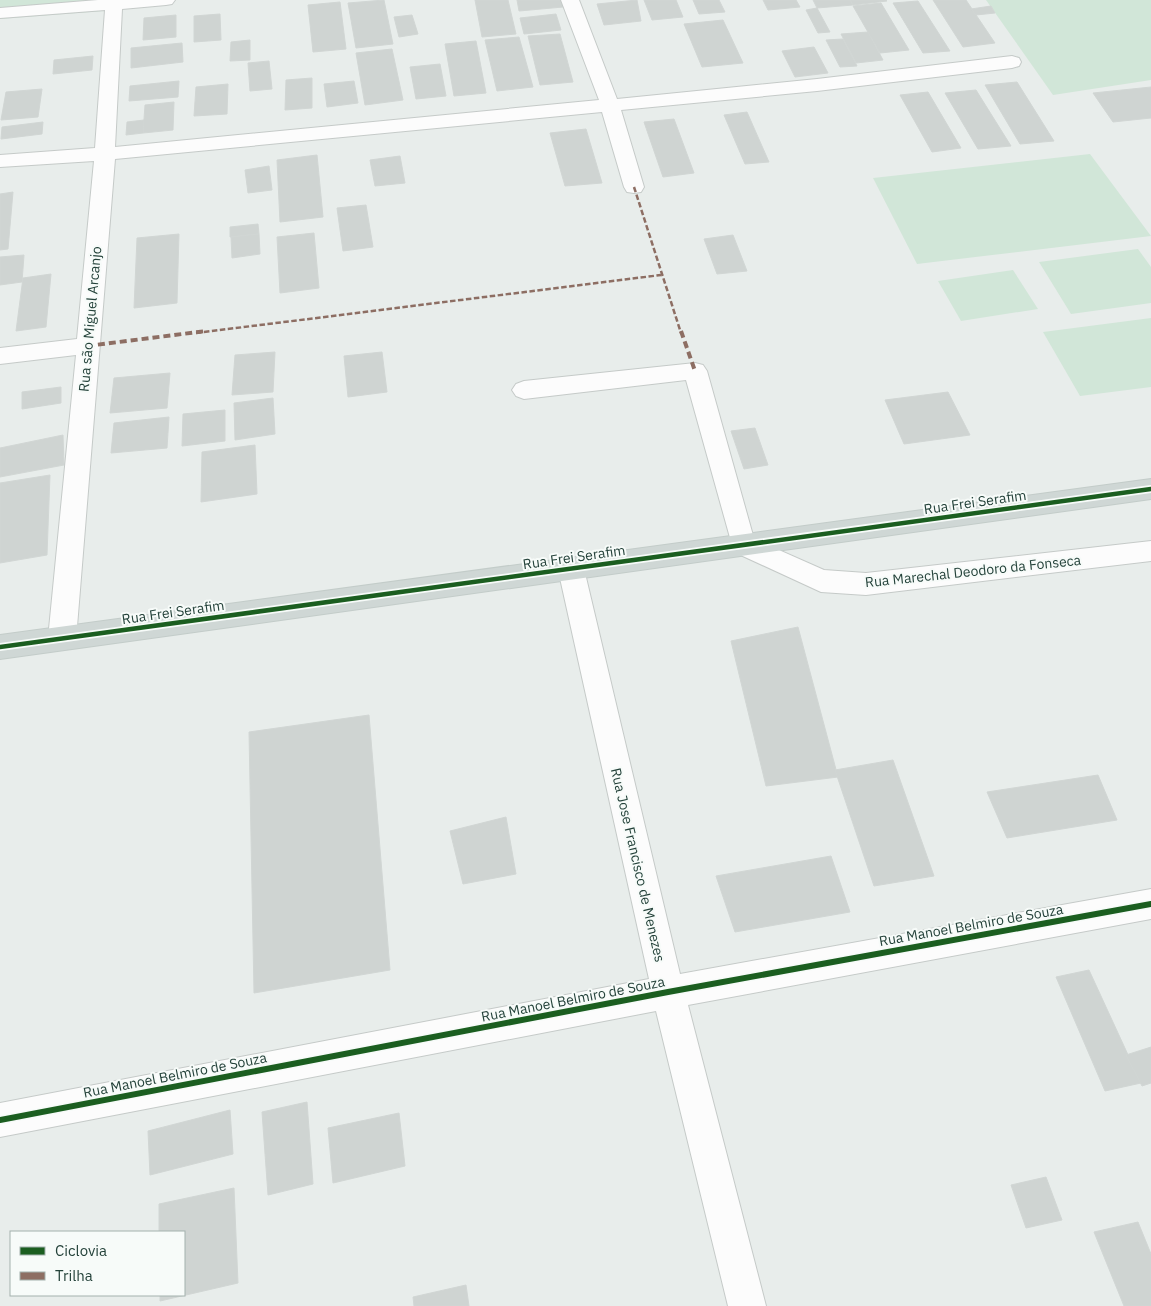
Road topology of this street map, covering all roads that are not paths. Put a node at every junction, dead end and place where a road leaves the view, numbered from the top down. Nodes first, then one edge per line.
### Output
1 (166, 0) edge
2 (570, 0) edge
3 (113, 2) edge
4 (0, 13) edge
5 (1012, 62) dead end
6 (610, 104) junction
7 (105, 154) junction
8 (0, 161) edge
9 (634, 186) dead end
10 (87, 346) junction
11 (0, 356) edge
12 (524, 390) dead end
13 (1151, 489) edge
14 (743, 545) junction
15 (1151, 551) edge
16 (570, 569) junction
17 (62, 638) junction
18 (0, 647) edge
19 (1151, 904) edge
20 (668, 992) junction
21 (0, 1120) edge
22 (747, 1306) edge

1 - 3 street
2 - 6 street
3 - 4 street
3 - 7 street, Rua são Miguel Arcanjo
5 - 6 street
6 - 7 street
6 - 9 street
7 - 8 street
7 - 10 street, Rua são Miguel Arcanjo
10 - 11 street, Rua são Miguel Arcanjo
10 - 17 street, Rua são Miguel Arcanjo
12 - 14 street
13 - 14 main road, Rua Frei Serafim
14 - 15 street, Rua Marechal Deodoro da Fonseca
14 - 16 main road, Rua Frei Serafim
16 - 17 main road, Rua Frei Serafim
16 - 20 street, Rua Jose Francisco de Menezes
17 - 18 main road, Rua Frei Serafim
19 - 20 street, Rua Manoel Belmiro de Souza
20 - 21 street, Rua Manoel Belmiro de Souza
20 - 22 street, Rua Jose Francisco de Menezes

